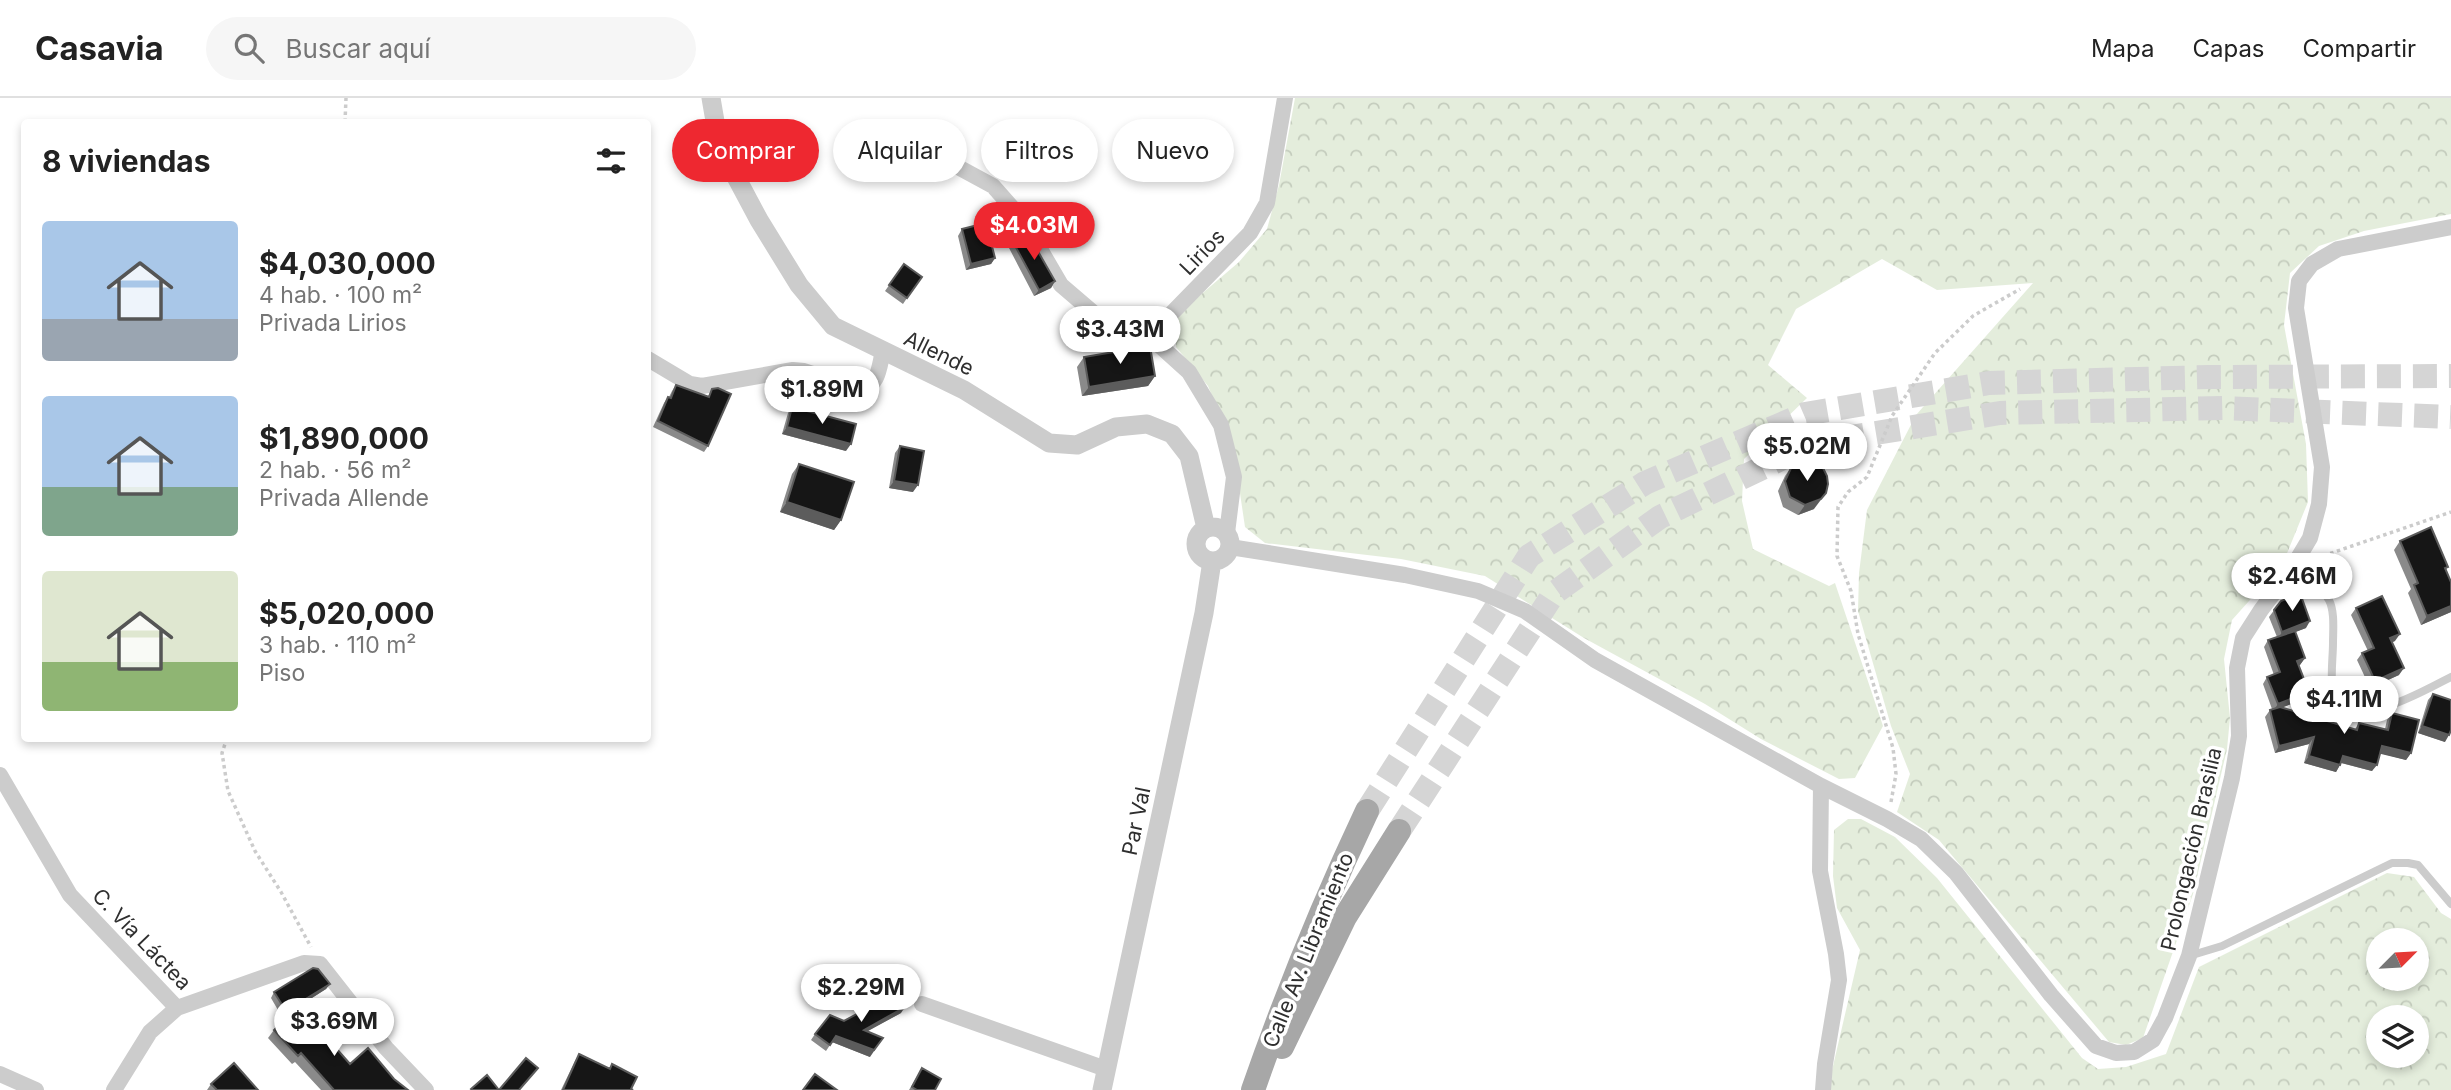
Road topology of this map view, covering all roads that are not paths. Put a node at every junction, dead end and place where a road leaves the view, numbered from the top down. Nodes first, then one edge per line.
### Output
1 (712, 98) edge
2 (1285, 98) edge
3 (967, 172) edge
4 (2451, 227) edge
5 (1158, 344) junction
6 (883, 351) junction
7 (651, 361) edge
8 (1206, 528) junction
9 (1228, 540) junction
10 (1212, 561) junction
11 (2292, 568) junction
12 (2451, 677) edge
13 (0, 775) edge
14 (1821, 786) junction
15 (1367, 811) tunnel mouth
16 (1399, 831) tunnel mouth
17 (2451, 904) edge
18 (2189, 956) junction
19 (922, 1004) dead end
20 (177, 1008) junction
21 (1107, 1069) junction
22 (0, 1074) edge
23 (36, 1090) edge
24 (114, 1090) edge
25 (426, 1090) edge
26 (1102, 1090) edge
27 (1255, 1090) edge
28 (1824, 1090) edge

1 - 6 street, Allende
2 - 5 street, Lirios
3 - 5 street
4 - 11 street, Prolongación Brasilia
5 - 9 street
6 - 7 street
6 - 8 street, Allende
8 - 9 street
8 - 10 street
9 - 10 street
9 - 14 street, Prolongación Brasilia
10 - 21 street, Par Val
11 - 12 lane
11 - 18 street, Prolongación Brasilia
13 - 20 street, C. Vía Láctea
14 - 18 street, Prolongación Brasilia
14 - 28 street
15 - 27 main road, Calle Av. Libramiento
16 - 27 main road, Calle Av. Libramiento
17 - 18 lane
19 - 21 street
20 - 24 street
20 - 25 street, C. Vía Láctea
21 - 26 street, Par Val
22 - 23 street

